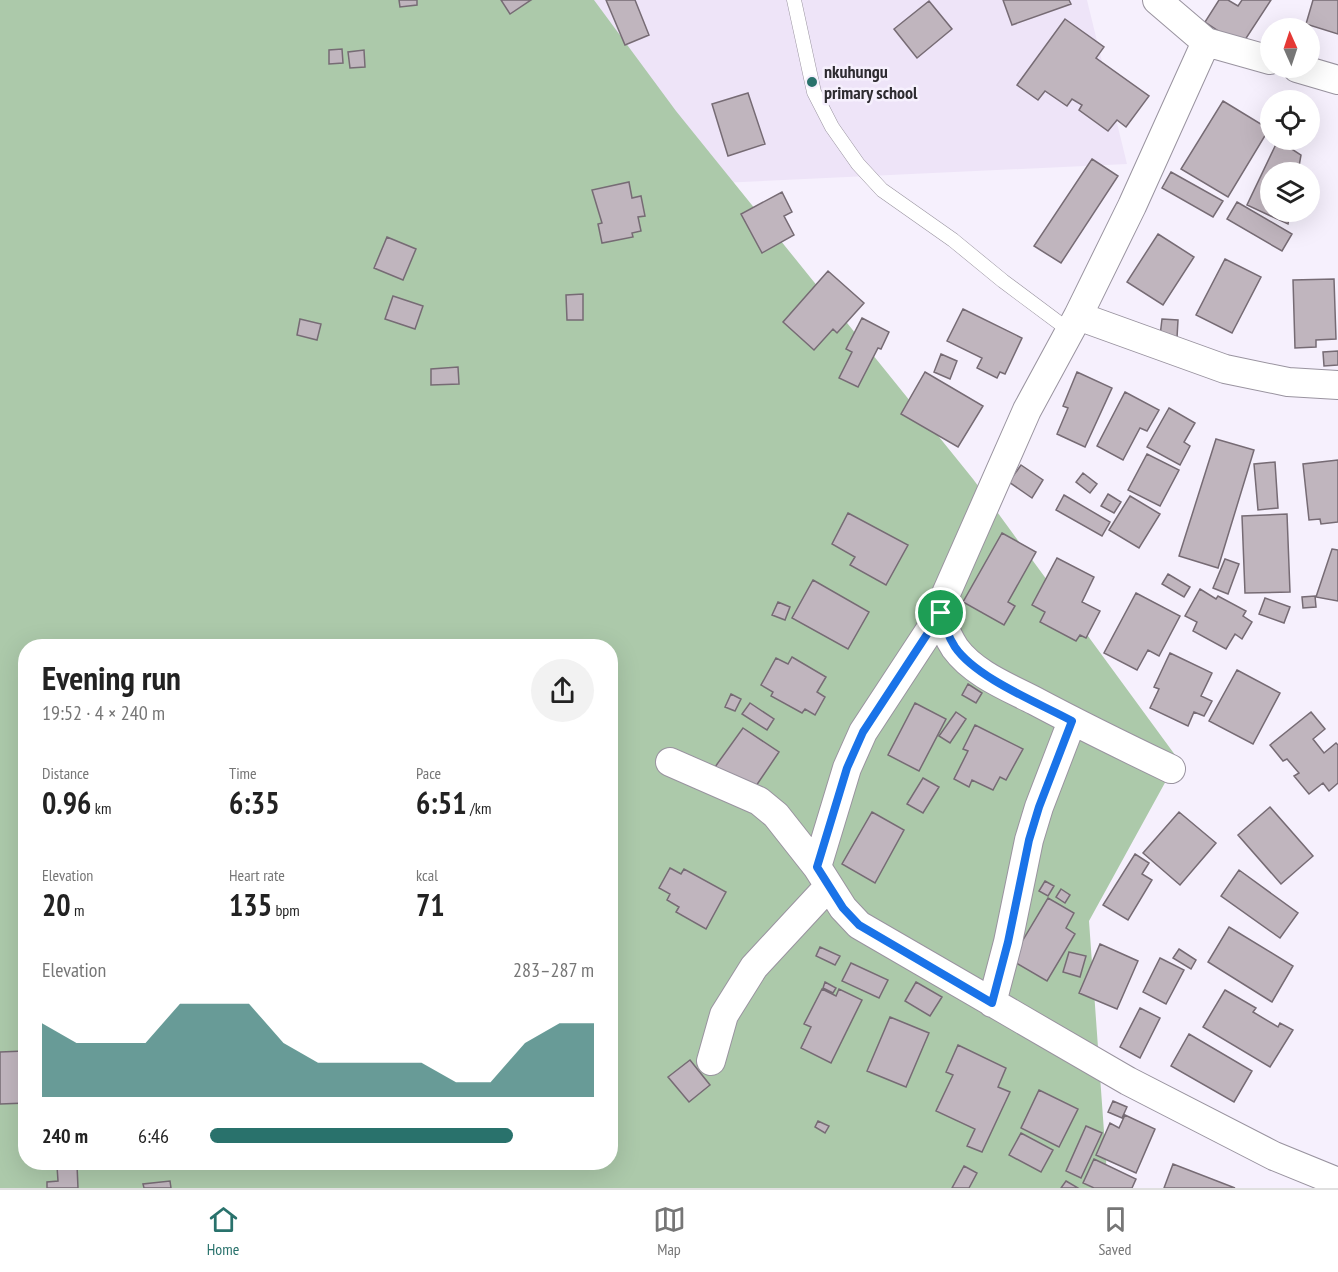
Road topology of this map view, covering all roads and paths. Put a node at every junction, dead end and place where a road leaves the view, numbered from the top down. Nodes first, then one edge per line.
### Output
1 (794, 0) edge
2 (1157, 0) edge
3 (1206, 42) junction
4 (1260, 57) edge
5 (1320, 75) edge
6 (1338, 80) edge
7 (1074, 323) junction
8 (1338, 385) edge
9 (941, 613) junction
10 (1072, 721) junction
11 (670, 762) dead end
12 (1171, 769) dead end
13 (823, 877) junction
14 (992, 1003) junction
15 (711, 1061) dead end
16 (1338, 1182) edge

1 - 7 lane
2 - 3 street
3 - 4 street
3 - 7 street
5 - 6 street
7 - 8 street
7 - 9 street
9 - 10 street
9 - 13 street
10 - 12 street
10 - 14 street
11 - 13 street
13 - 14 street
13 - 15 street
14 - 16 street

